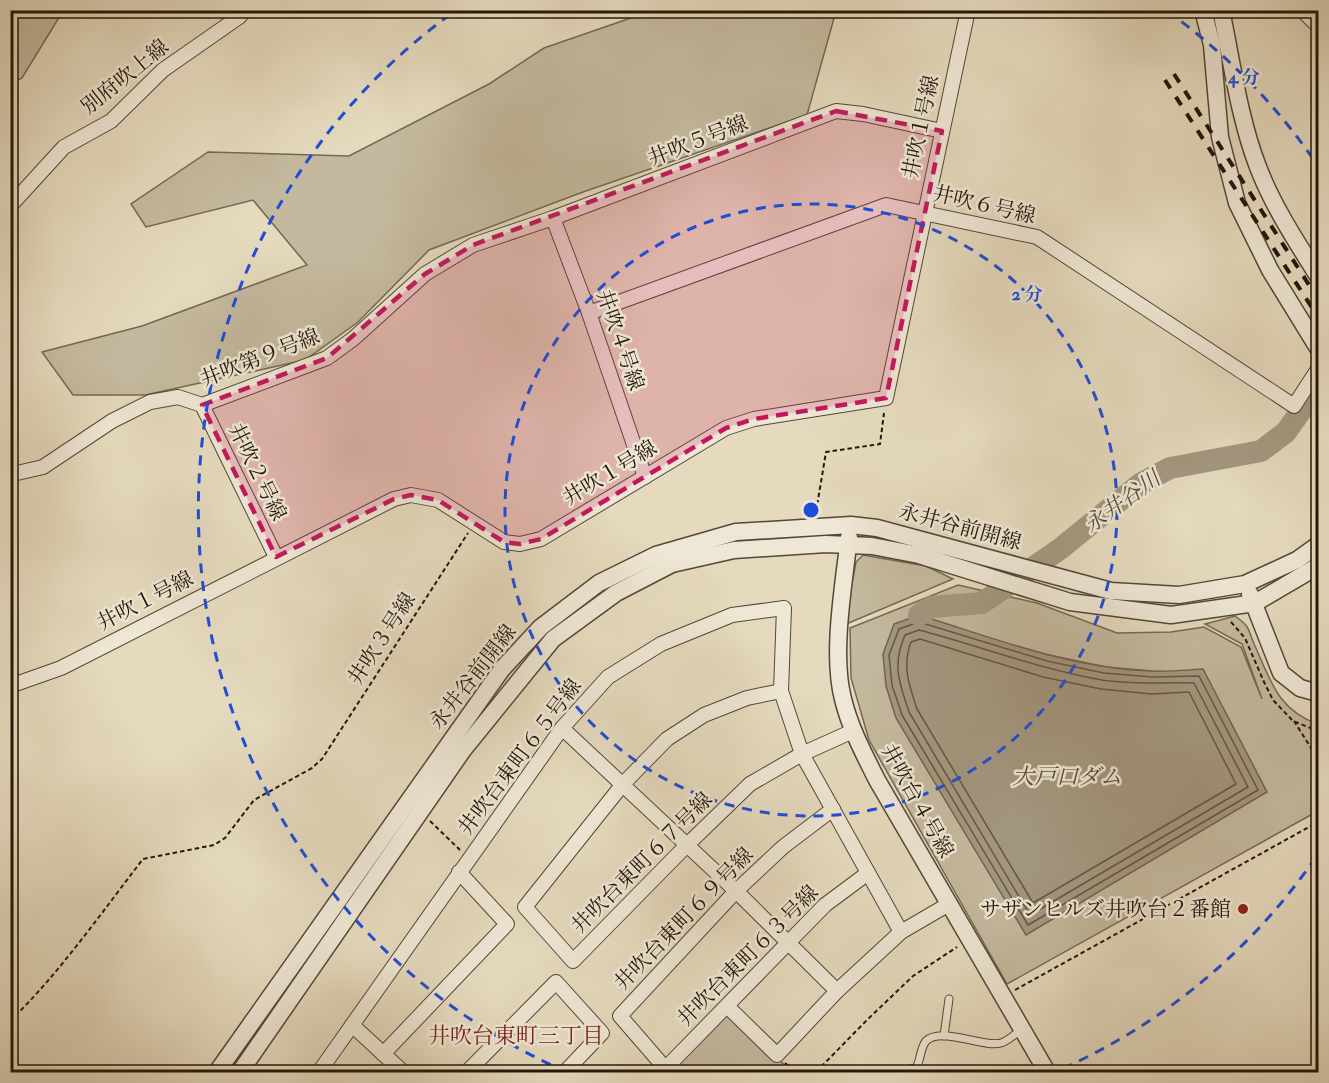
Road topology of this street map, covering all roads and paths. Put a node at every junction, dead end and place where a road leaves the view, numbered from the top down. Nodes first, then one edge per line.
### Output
1 (244, 10) edge
2 (968, 10) edge
3 (1203, 10) edge
4 (1221, 10) edge
5 (1302, 10) edge
6 (1318, 26) edge
7 (942, 131) junction
8 (10, 206) edge
9 (925, 212) junction
10 (553, 218) junction
11 (473, 245) joint
12 (1318, 276) edge
13 (589, 313) junction
14 (1318, 348) edge
15 (1318, 369) edge
16 (886, 398) junction
17 (201, 405) junction
18 (10, 472) edge
19 (645, 477) junction
20 (816, 512) dead end
21 (474, 523) junction
22 (850, 525) junction
23 (848, 545) junction
24 (1318, 545) edge
25 (276, 557) junction
26 (1318, 566) edge
27 (1245, 584) junction
28 (1255, 603) junction
29 (1219, 608) junction
30 (10, 686) edge
31 (781, 691) junction
32 (1318, 693) edge
33 (1293, 721) junction
34 (562, 728) junction
35 (853, 731) junction
36 (1318, 731) edge
37 (802, 754) junction
38 (1318, 759) edge
39 (623, 784) junction
40 (832, 809) junction
41 (420, 812) junction
42 (1318, 822) edge
43 (687, 845) junction
44 (468, 859) junction
45 (459, 872) junction
46 (868, 873) junction
47 (736, 891) junction
48 (949, 904) junction
49 (901, 932) junction
50 (969, 939) junction
51 (788, 943) junction
52 (837, 991) junction
53 (1002, 997) junction
54 (949, 999) dead end
55 (727, 1006) junction
56 (10, 1021) edge
57 (352, 1025) junction
58 (1022, 1030) junction
59 (944, 1036) junction
60 (383, 1054) junction
61 (663, 1070) edge
62 (217, 1072) edge
63 (240, 1072) edge
64 (319, 1072) edge
65 (403, 1072) edge
66 (467, 1072) edge
67 (565, 1072) edge
68 (816, 1072) edge
69 (896, 1072) edge
70 (1047, 1072) edge

1 - 8 street, 別府吹上線
2 - 7 street, 井吹１号線
3 - 14 street
4 - 12 street
5 - 6 street
7 - 9 street, 井吹１号線
7 - 10 street, 井吹５号線
9 - 13 street, 井吹６号線
9 - 15 street, 井吹６号線
9 - 16 street, 井吹１号線
10 - 11 street, 井吹５号線
10 - 13 street, 井吹４号線
11 - 17 street, 井吹第９号線
13 - 19 street, 井吹４号線
16 - 19 street, 井吹１号線
16 - 20 path
17 - 18 street, 井吹第９号線
17 - 25 street, 井吹２号線
19 - 21 street, 井吹１号線
21 - 25 street, 井吹１号線
21 - 56 path, 井吹３号線
22 - 23 street, 井吹台４号線
22 - 27 street, 永井谷前開線
22 - 62 street, 永井谷前開線
23 - 29 street, 永井谷前開線
23 - 35 street, 井吹台４号線
23 - 41 street, 永井谷前開線
24 - 27 street, 永井谷前開線
25 - 30 street, 井吹１号線
26 - 28 street, 永井谷前開線
27 - 28 street
28 - 29 street, 永井谷前開線
28 - 32 street
29 - 33 path
31 - 34 street, 井吹台東町６５号線
31 - 37 street, 井吹台東町６５号線
31 - 39 street, 井吹台東町６７号線
33 - 36 path
33 - 38 path
34 - 39 street
34 - 44 street, 井吹台東町６５号線
35 - 37 street, 井吹台東町６７号線
35 - 48 street, 井吹台４号線
37 - 40 street, 井吹台東町６５号線
37 - 43 street, 井吹台東町６７号線
39 - 43 street
39 - 43 street, 井吹台東町６７号線
40 - 46 street, 井吹台東町６５号線
40 - 47 street, 井吹台東町６９号線
41 - 44 path
41 - 63 street, 永井谷前開線
42 - 53 path
43 - 47 street
44 - 45 street, 井吹台東町６５号線
45 - 57 street, 井吹台東町６５号線
45 - 60 street
46 - 49 street, 井吹台東町６５号線
46 - 51 street, 井吹台東町６３号線
47 - 51 street
47 - 61 street, 井吹台東町６９号線
48 - 49 street
48 - 50 street, 井吹台４号線
49 - 52 street
50 - 53 street, 井吹台４号線
50 - 68 path
51 - 52 street
51 - 55 street, 井吹台東町６３号線
52 - 55 street
53 - 58 street, 井吹台４号線
54 - 59 lane
55 - 61 street, 井吹台東町６３号線
57 - 60 street
57 - 64 street, 井吹台東町６５号線
58 - 59 lane
58 - 70 street, 井吹台４号線
59 - 69 lane
60 - 65 street
66 - 67 street

